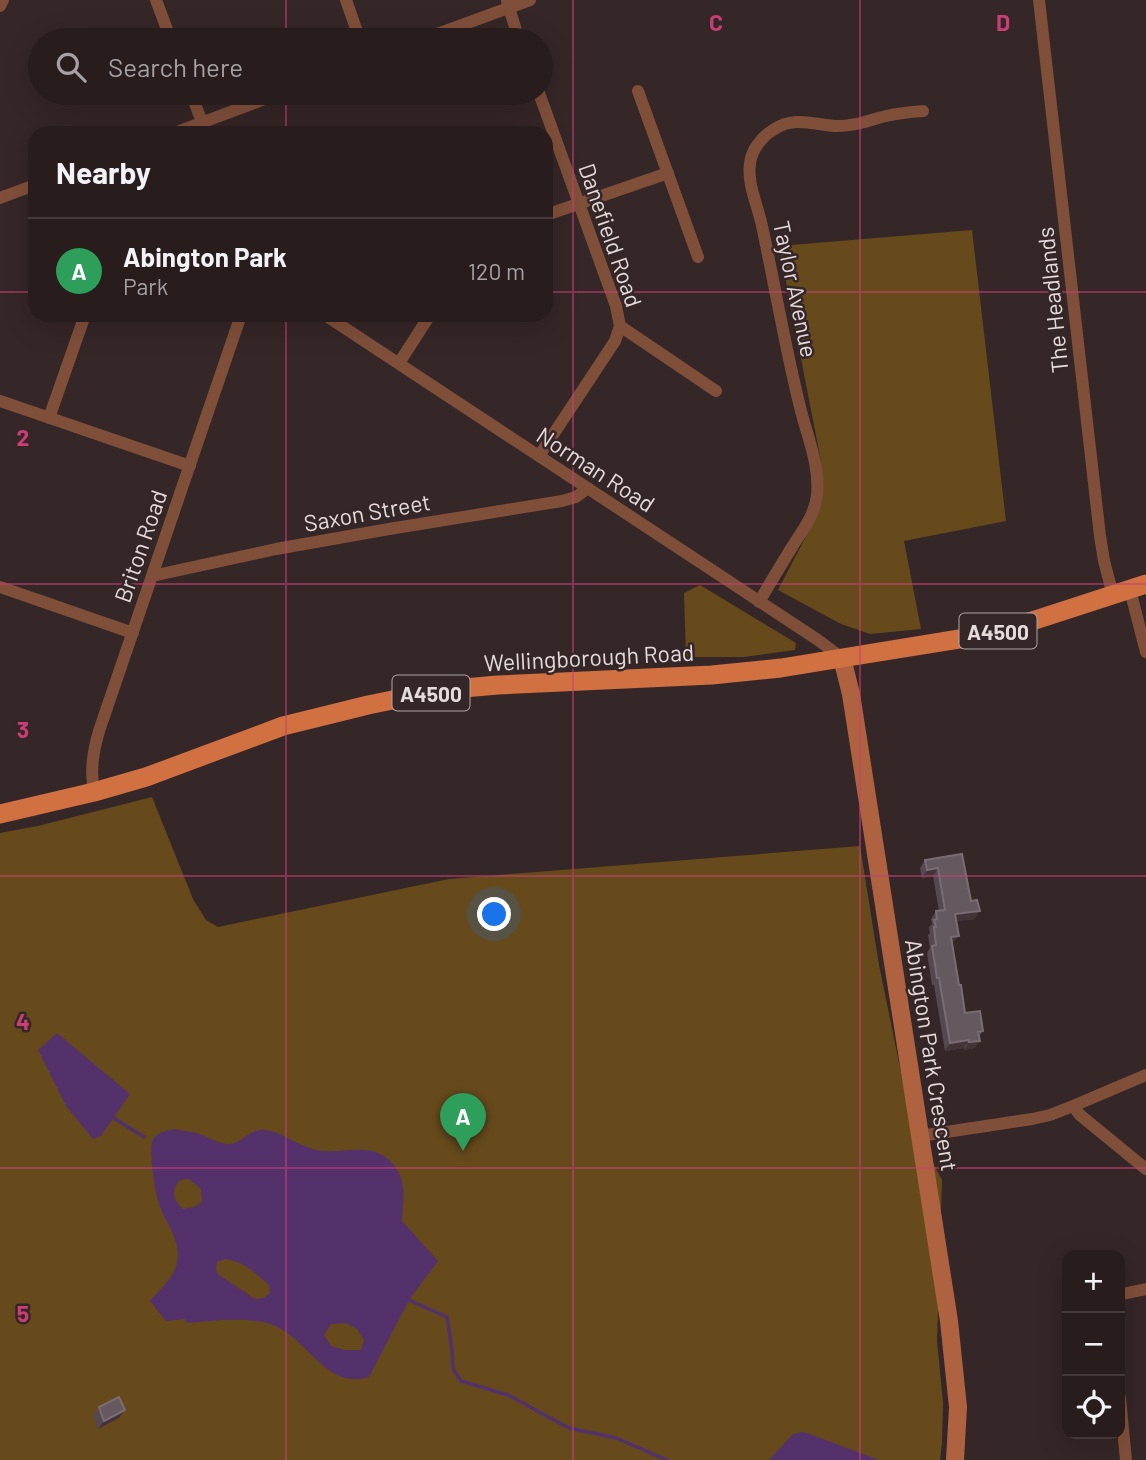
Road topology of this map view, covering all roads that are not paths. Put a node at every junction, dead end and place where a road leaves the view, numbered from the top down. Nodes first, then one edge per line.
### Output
1 (3, 0) edge
2 (156, 0) edge
3 (346, 0) edge
4 (530, 0) edge
5 (1039, 0) edge
6 (508, 4) edge
7 (0, 6) edge
8 (166, 28) edge
9 (356, 28) edge
10 (450, 28) edge
11 (515, 28) edge
12 (638, 91) dead end
13 (195, 105) edge
14 (255, 105) edge
15 (542, 105) edge
16 (923, 111) dead end
17 (203, 126) edge
18 (208, 126) edge
19 (550, 126) edge
20 (553, 134) edge
21 (668, 173) junction
22 (28, 188) edge
23 (0, 198) edge
24 (579, 204) junction
25 (553, 213) edge
26 (698, 257) dead end
27 (83, 322) edge
28 (239, 322) edge
29 (336, 322) edge
30 (425, 322) edge
31 (620, 326) junction
32 (399, 363) junction
33 (716, 391) dead end
34 (0, 401) edge
35 (49, 418) junction
36 (539, 456) junction
37 (190, 466) junction
38 (587, 488) junction
39 (152, 576) junction
40 (0, 587) edge
41 (1130, 590) edge
42 (759, 601) junction
43 (133, 633) junction
44 (1146, 652) edge
45 (842, 659) junction
46 (94, 792) junction
47 (0, 814) edge
48 (1146, 1075) edge
49 (1073, 1106) junction
50 (920, 1136) junction
51 (1146, 1169) edge
52 (1146, 1289) edge
53 (1125, 1293) edge
54 (1124, 1439) edge
55 (955, 1460) edge
56 (1126, 1460) edge

1 - 7 street
2 - 8 street
3 - 9 street
4 - 6 street
5 - 41 street, The Headlands
6 - 10 street
6 - 11 street
12 - 21 street
13 - 17 street
14 - 18 street
15 - 19 street, Danefield Road
16 - 42 street, Taylor Avenue
20 - 24 street, Danefield Road
21 - 24 street
21 - 26 street
22 - 23 street
24 - 25 street
24 - 31 street, Danefield Road
27 - 35 street
28 - 37 street, Briton Road
29 - 32 street, Norman Road
30 - 32 street
31 - 33 street
31 - 36 street, Danefield Road
32 - 36 street, Norman Road
34 - 35 street
35 - 37 street
36 - 38 street, Norman Road
37 - 39 street, Briton Road
38 - 39 street, Saxon Street
38 - 42 street, Norman Road
39 - 43 street, Briton Road
40 - 43 street
41 - 44 street, The Headlands
41 - 45 main road, Wellingborough Road / A4500
42 - 45 street, Norman Road
43 - 46 street, Briton Road
45 - 46 main road, Wellingborough Road / A4500
45 - 50 street, Abington Park Crescent
46 - 47 main road, Wellingborough Road / A4500
48 - 49 street
49 - 50 street
49 - 51 street
50 - 55 street, Abington Park Crescent
52 - 53 street
54 - 56 street

